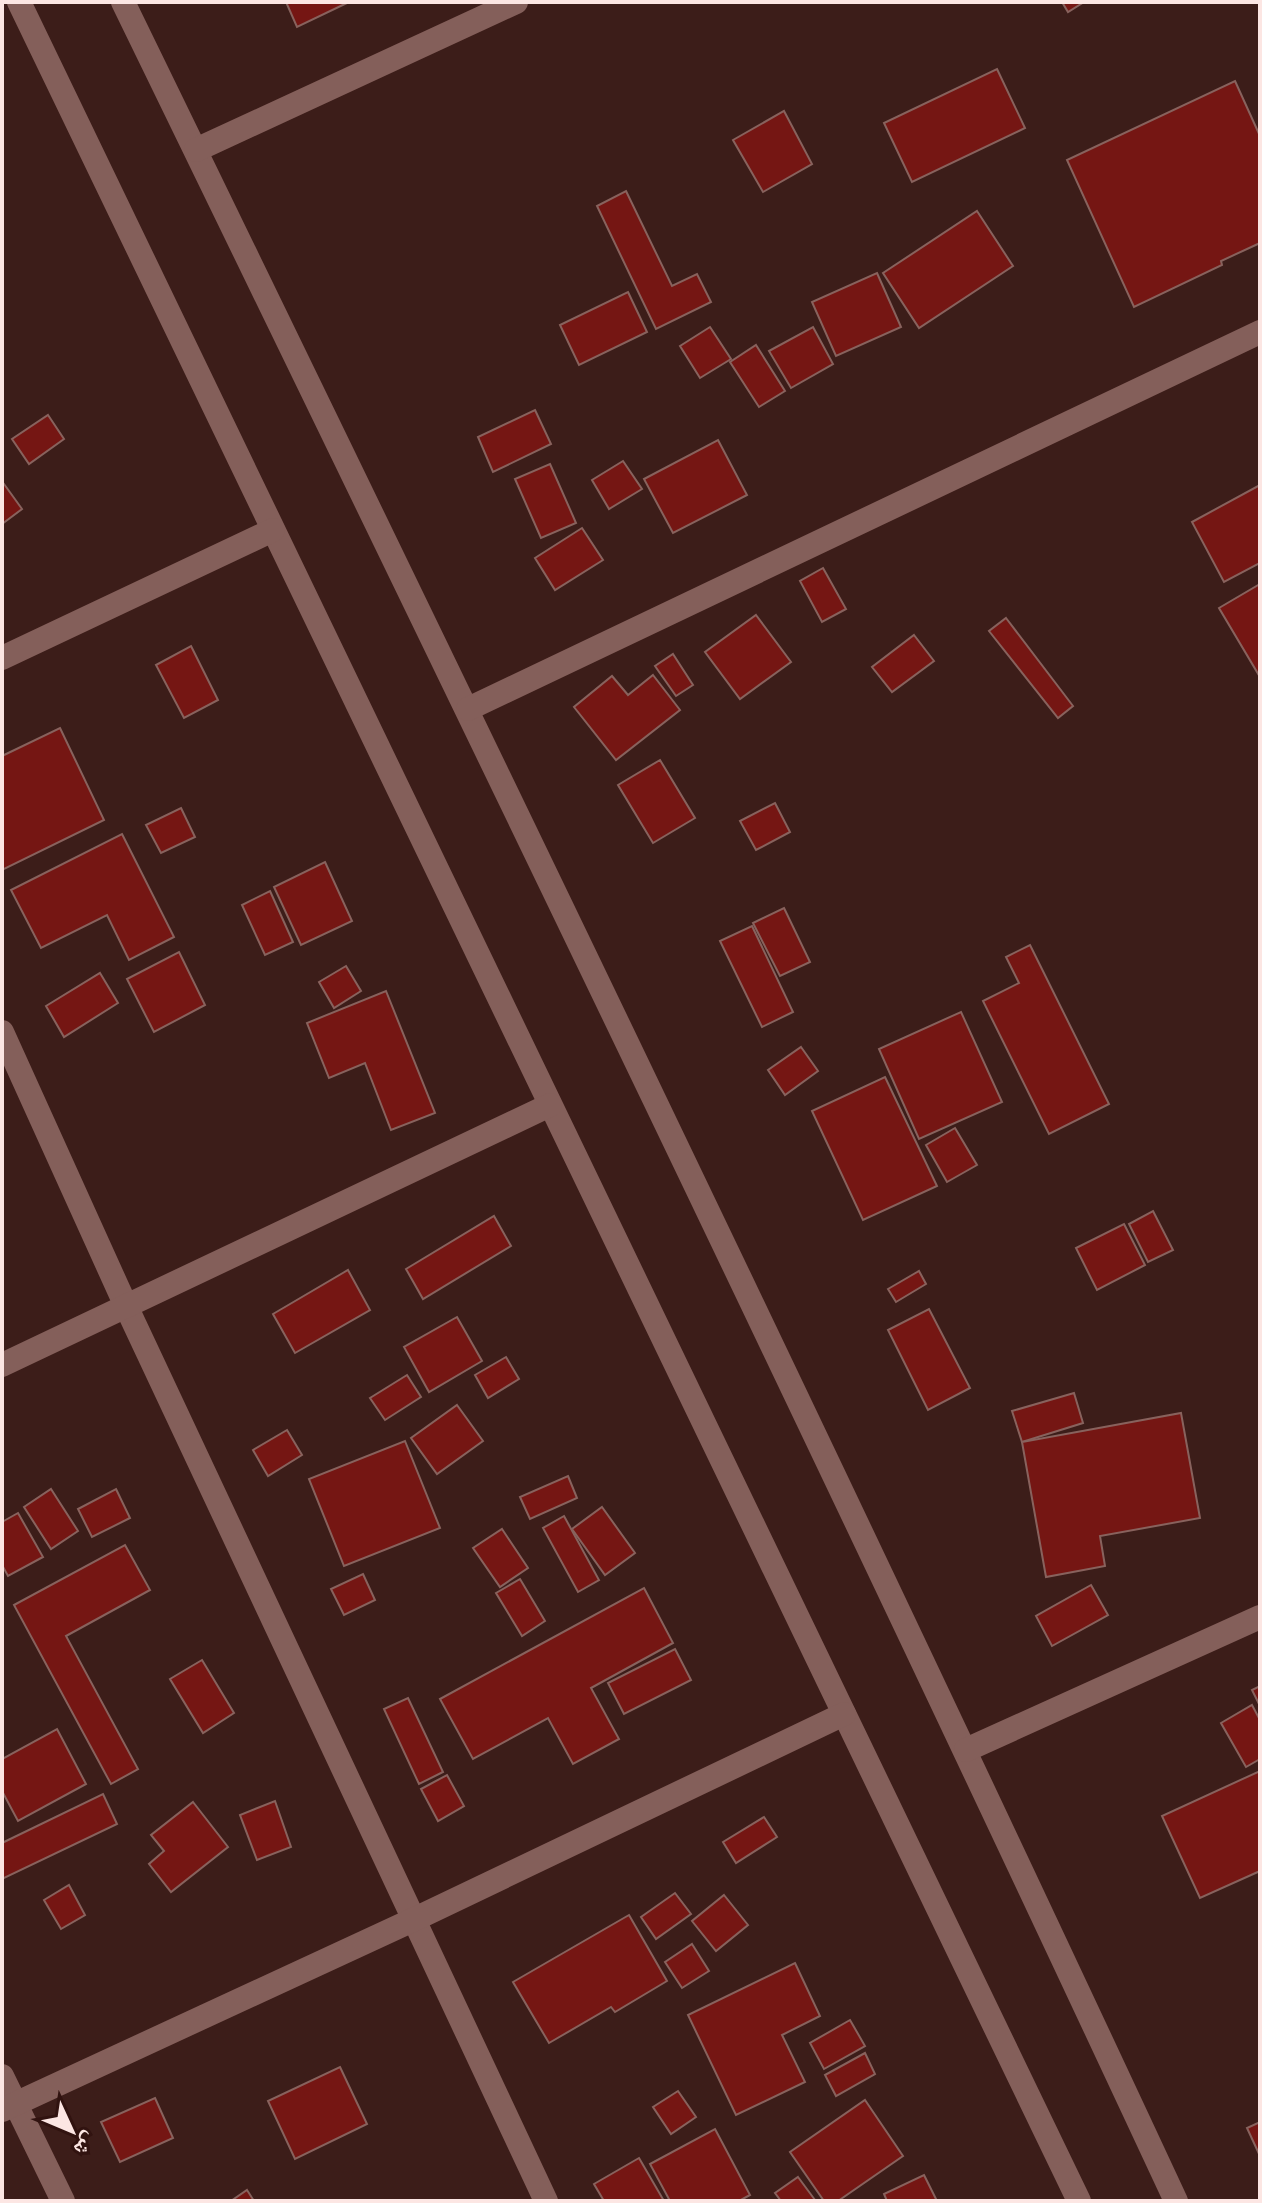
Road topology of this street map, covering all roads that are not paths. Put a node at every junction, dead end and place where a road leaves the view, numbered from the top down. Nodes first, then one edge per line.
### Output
1 (19, 2) edge
2 (123, 2) edge
3 (516, 2) edge
4 (196, 150) junction
5 (1260, 332) edge
6 (273, 530) junction
7 (2, 658) edge
8 (468, 709) junction
9 (2, 1032) edge
10 (550, 1105) junction
11 (126, 1306) junction
12 (2, 1365) edge
13 (1260, 1617) edge
14 (844, 1714) junction
15 (966, 1750) junction
16 (415, 1919) junction
17 (2, 2076) edge
18 (9, 2107) edge
19 (63, 2201) edge
20 (546, 2201) edge
21 (1079, 2201) edge
22 (1176, 2201) edge

1 - 6 street
2 - 4 street
3 - 4 street
4 - 8 street
5 - 8 street
6 - 7 street
6 - 10 street
8 - 15 street
9 - 11 street
10 - 11 street
10 - 14 street
11 - 12 street
11 - 16 street
13 - 15 street
14 - 16 street
14 - 21 street
15 - 22 street
16 - 18 street
16 - 20 street
17 - 18 street
18 - 19 street

